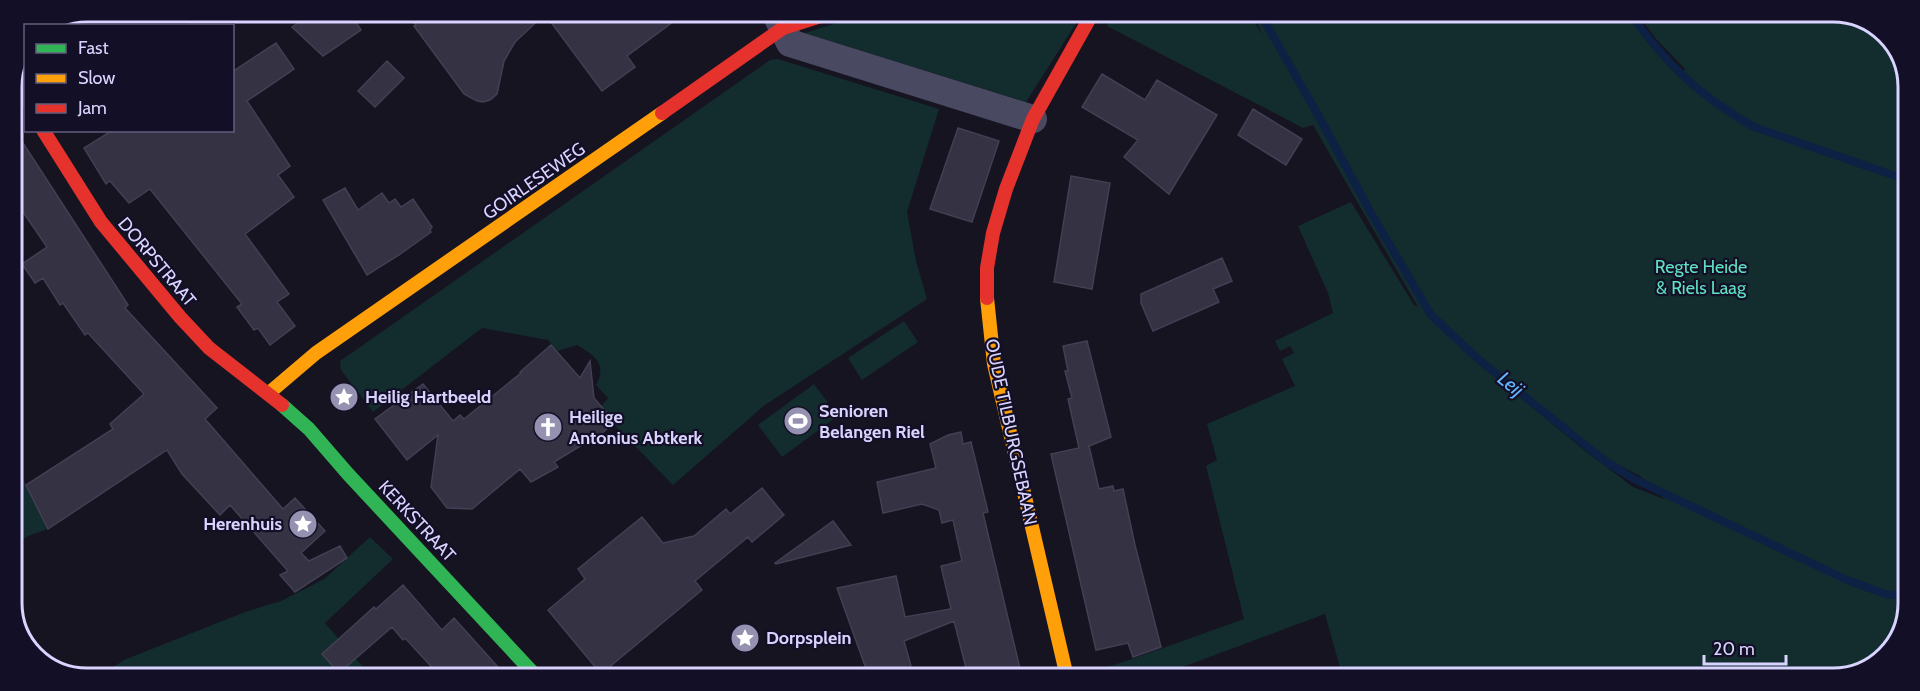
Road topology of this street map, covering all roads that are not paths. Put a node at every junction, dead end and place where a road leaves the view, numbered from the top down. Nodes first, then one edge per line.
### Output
1 (779, 22) edge
2 (780, 22) edge
3 (1088, 22) edge
4 (1033, 119) junction
5 (44, 132) edge
6 (269, 393) junction
7 (529, 668) edge
8 (1065, 668) edge

1 - 6 street, GOIRLESEWEG
2 - 4 street
3 - 4 street, OUDE TILBURGSEBAAN
4 - 8 street, OUDE TILBURGSEBAAN
5 - 6 street, DORPSTRAAT
6 - 7 street, KERKSTRAAT

